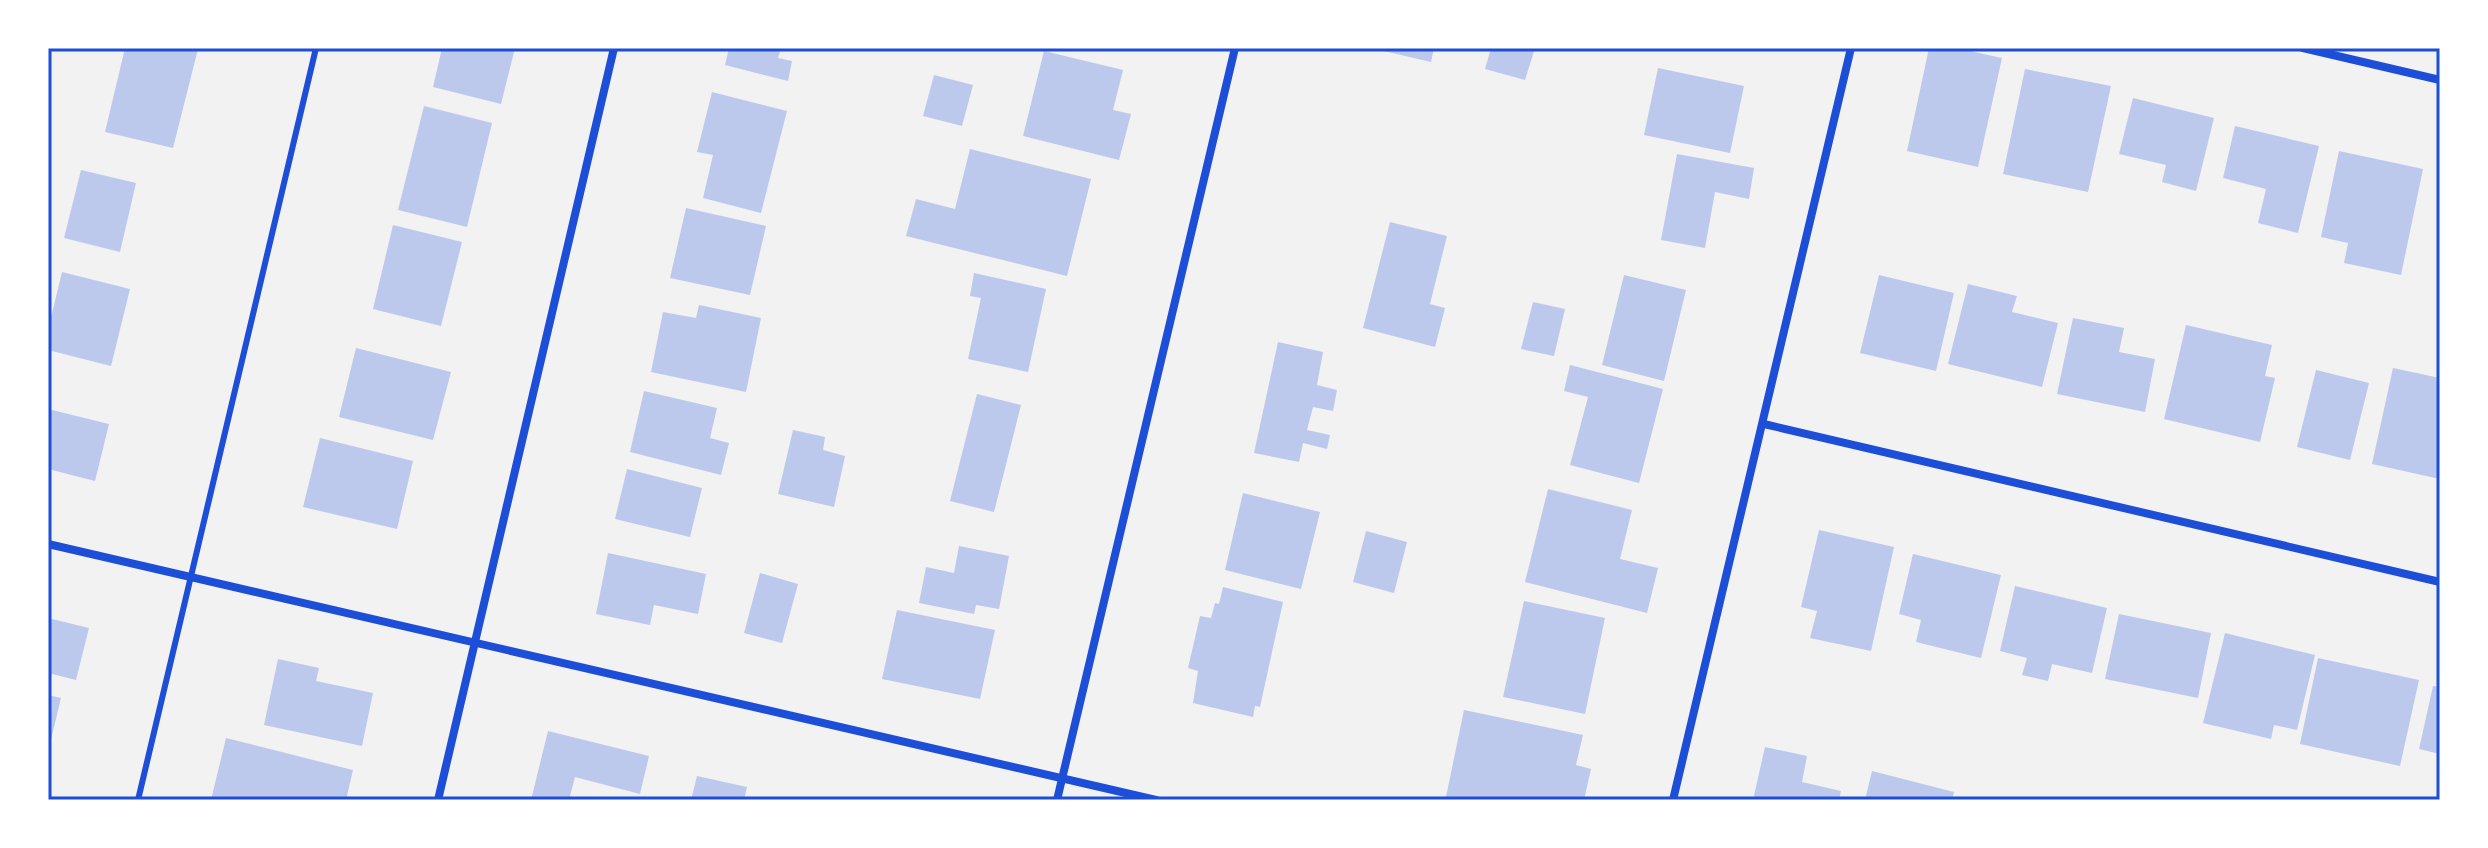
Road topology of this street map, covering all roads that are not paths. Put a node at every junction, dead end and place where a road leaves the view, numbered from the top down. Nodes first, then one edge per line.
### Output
1 (316, 48) edge
2 (614, 48) edge
3 (1235, 48) edge
4 (1851, 48) edge
5 (2303, 48) edge
6 (2440, 80) edge
7 (1764, 424) junction
8 (48, 544) edge
9 (191, 576) junction
10 (2440, 582) edge
11 (475, 642) junction
12 (1062, 778) junction
13 (138, 800) edge
14 (438, 800) edge
15 (1057, 800) edge
16 (1156, 800) edge
17 (1673, 800) edge

1 - 9 lane
2 - 11 street
3 - 12 street
4 - 7 street
5 - 6 street
7 - 10 street
7 - 17 street
8 - 9 street
9 - 11 street
9 - 13 lane
11 - 12 street
11 - 14 street
12 - 15 street
12 - 16 street

